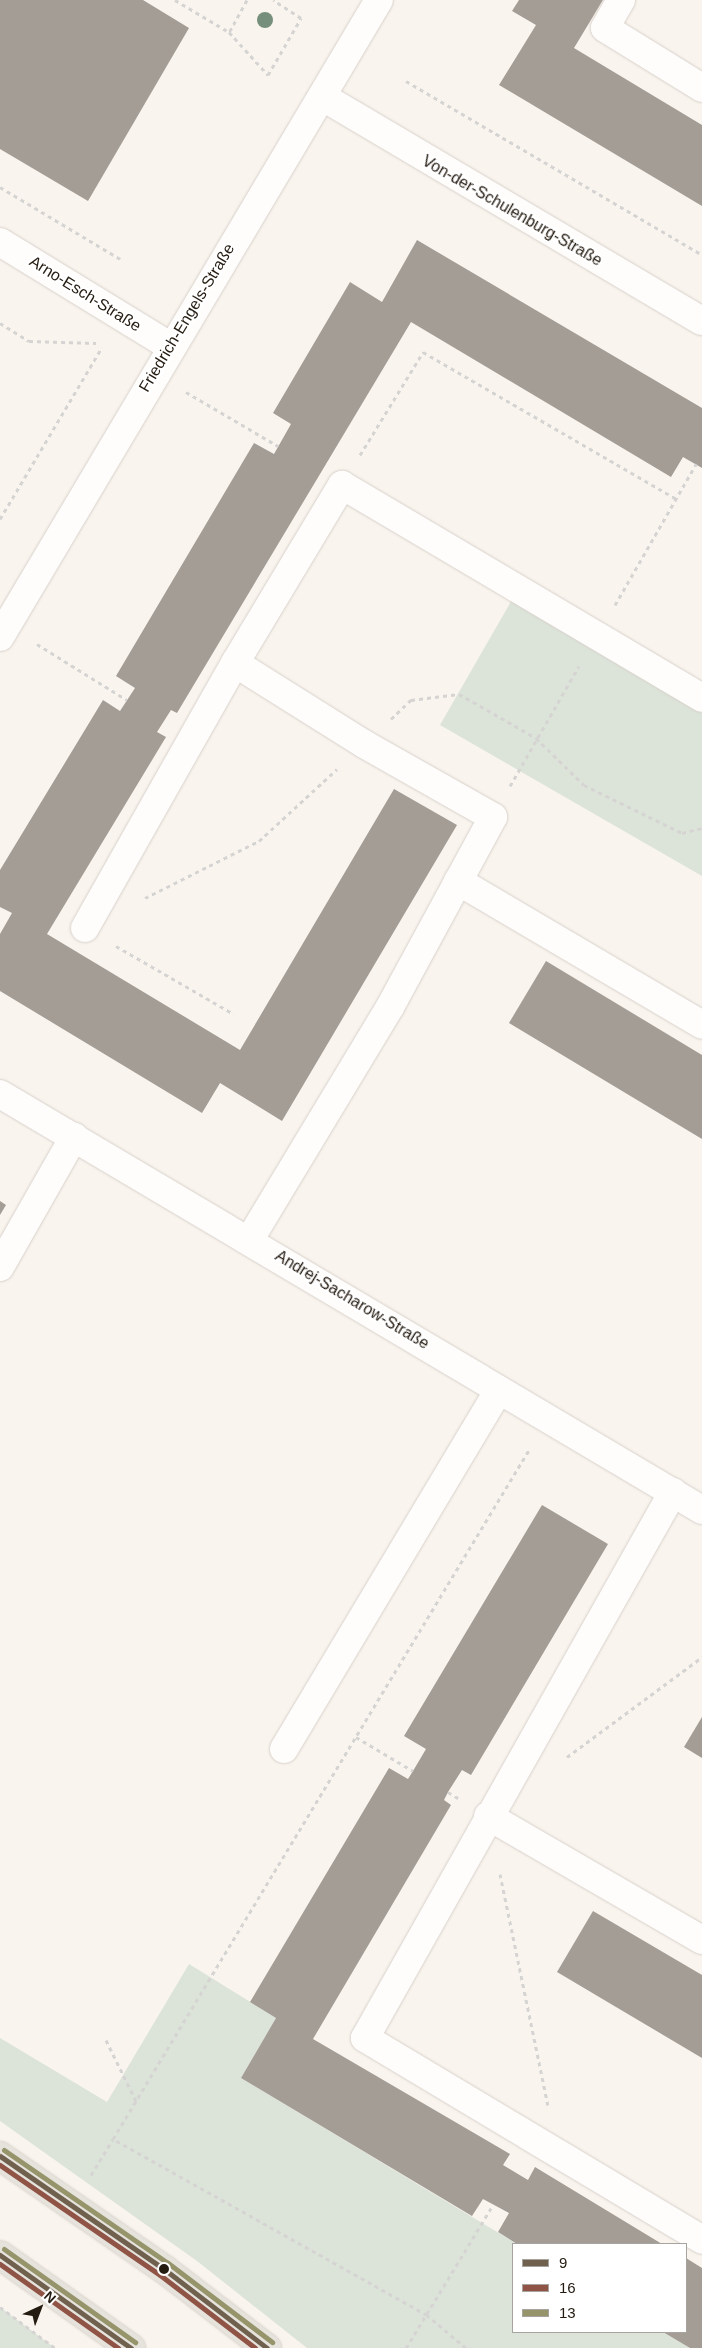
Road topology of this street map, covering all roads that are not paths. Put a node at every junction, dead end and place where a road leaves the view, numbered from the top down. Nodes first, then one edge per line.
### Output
1 (378, 0) edge
2 (622, 0) edge
3 (702, 88) edge
4 (323, 97) junction
5 (0, 242) edge
6 (702, 321) edge
7 (170, 346) junction
8 (4, 632) edge
9 (235, 663) junction
10 (702, 698) edge
11 (458, 881) junction
12 (84, 928) road end
13 (702, 1025) edge
14 (0, 1094) edge
15 (74, 1137) junction
16 (250, 1239) junction
17 (0, 1267) edge
18 (499, 1390) junction
19 (673, 1492) junction
20 (702, 1510) edge
21 (284, 1749) dead end
22 (488, 1816) junction
23 (702, 1940) edge
24 (0, 2156) edge
25 (702, 2240) edge
26 (0, 2255) edge
27 (131, 2348) edge
28 (267, 2348) edge

1 - 4 street, Friedrich-Engels-Straße
2 - 3 street
4 - 6 street, Von-der-Schulenburg-Straße
4 - 7 street, Friedrich-Engels-Straße
5 - 7 street, Arno-Esch-Straße
7 - 8 street, Friedrich-Engels-Straße
9 - 10 street
9 - 11 street
9 - 12 street
11 - 13 street
11 - 16 street
14 - 15 street, Andrej-Sacharow-Straße
15 - 16 street, Andrej-Sacharow-Straße
15 - 17 street
16 - 18 street, Andrej-Sacharow-Straße
18 - 19 street, Andrej-Sacharow-Straße
18 - 21 street
19 - 20 street, Andrej-Sacharow-Straße
19 - 22 street
22 - 23 street
22 - 25 street
24 - 28 main road
26 - 27 main road

